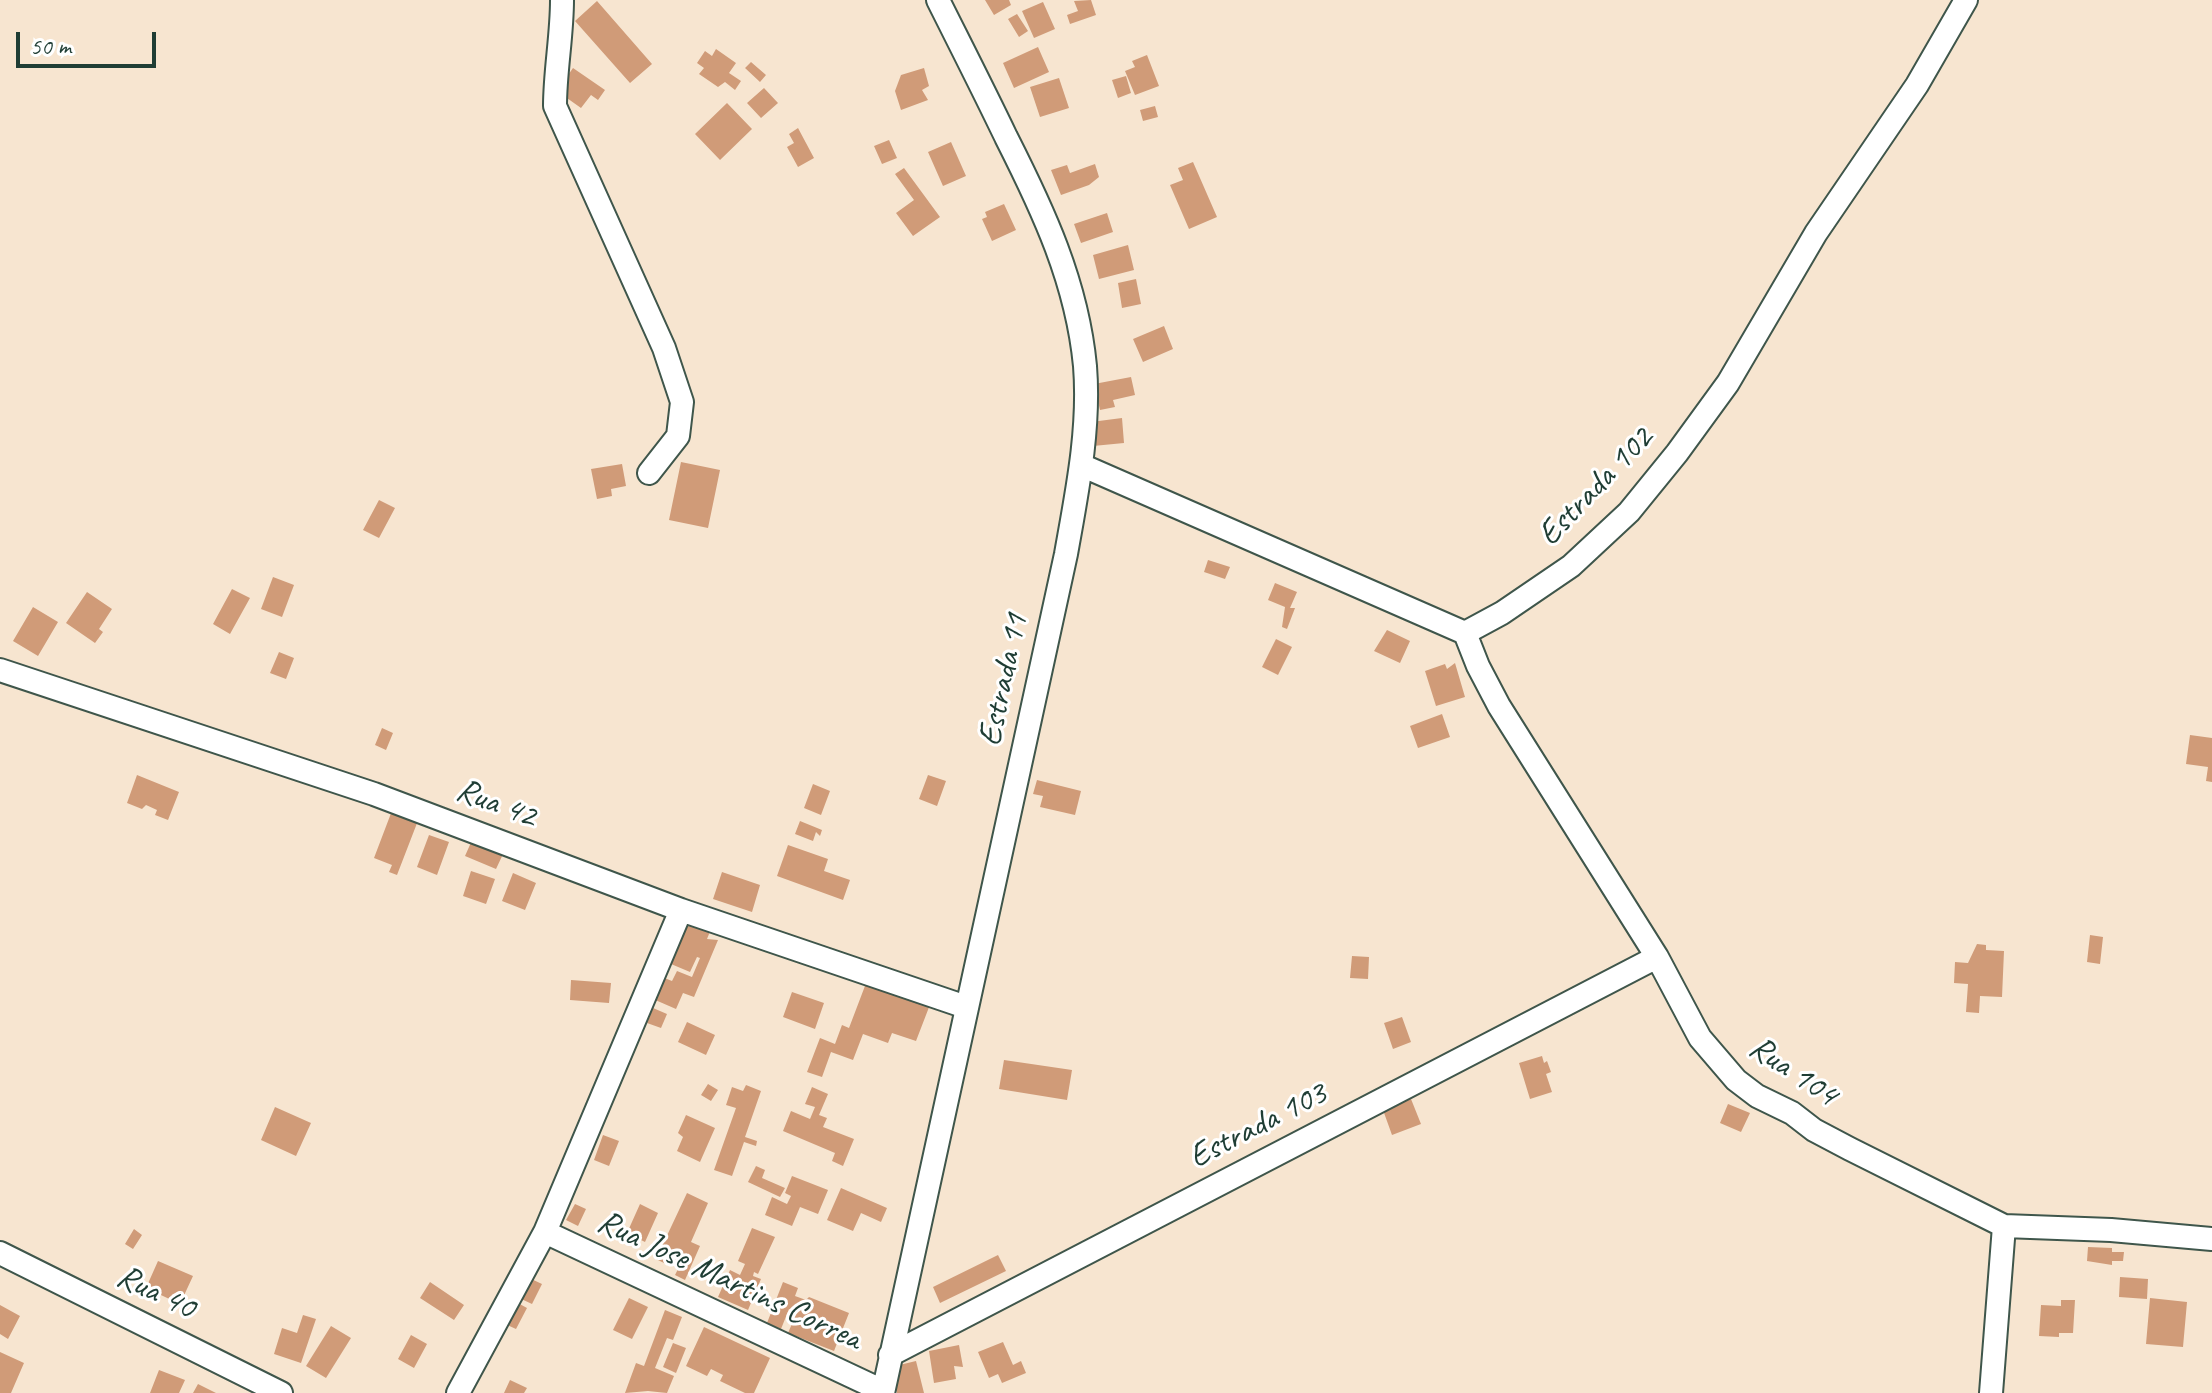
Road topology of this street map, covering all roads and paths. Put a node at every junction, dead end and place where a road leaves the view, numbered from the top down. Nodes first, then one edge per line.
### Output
1 (562, 0) edge
2 (938, 0) edge
3 (1966, 0) edge
4 (1081, 465) junction
5 (649, 473) dead end
6 (1465, 633) junction
7 (0, 670) edge
8 (681, 910) junction
9 (1657, 957) junction
10 (966, 1007) junction
11 (2004, 1226) junction
12 (545, 1232) junction
13 (2212, 1239) edge
14 (0, 1253) edge
15 (890, 1355) junction
16 (883, 1392) edge
17 (281, 1393) edge
18 (458, 1393) edge
19 (1991, 1393) edge

1 - 5 street
2 - 4 street, Estrada 11
3 - 6 street, Estrada 102
4 - 6 street
4 - 10 street, Estrada 11
6 - 9 street, Rua 104
7 - 8 street, Rua 42
8 - 10 street, Rua 42
8 - 12 street
9 - 11 street, Rua 104
9 - 15 street, Estrada 103
10 - 15 street, Estrada 11
11 - 13 street, Rua 104
11 - 19 street
12 - 16 street, Rua Jose Martins Correa
12 - 18 street
14 - 17 street, Rua 40
15 - 16 street, Estrada 11

